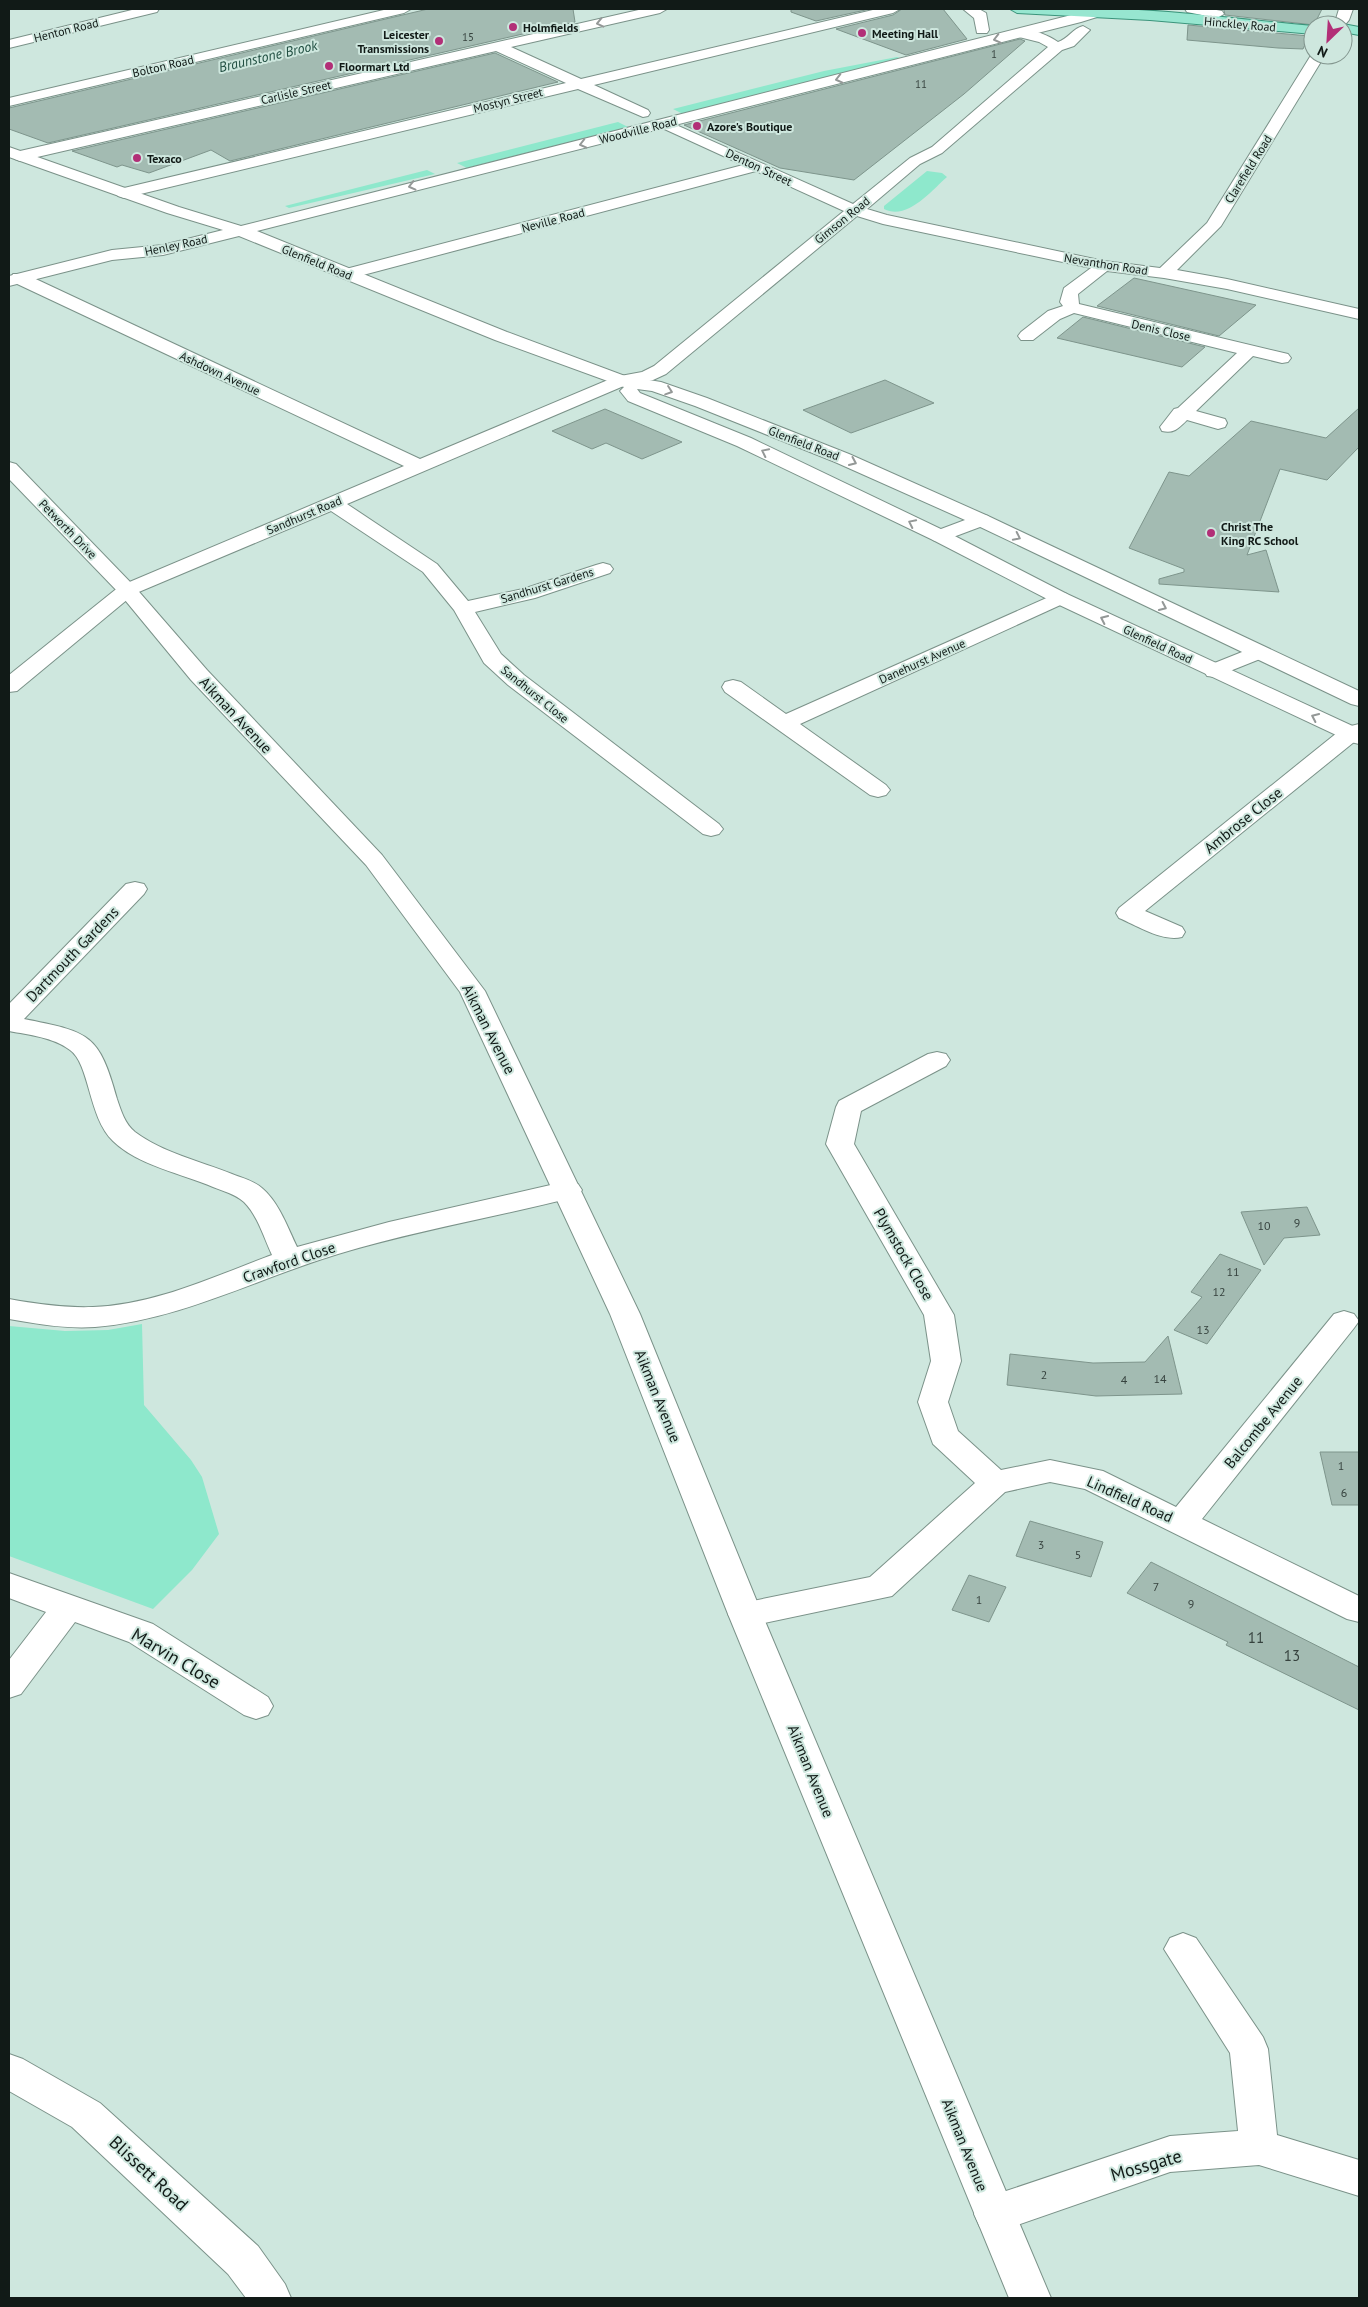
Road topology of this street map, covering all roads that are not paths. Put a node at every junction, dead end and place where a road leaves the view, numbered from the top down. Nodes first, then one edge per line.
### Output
1 (152, 9) edge
2 (404, 9) edge
3 (660, 9) edge
4 (893, 9) edge
5 (970, 9) edge
6 (1017, 9) edge
7 (1164, 9) edge
8 (1192, 9) edge
9 (1058, 10) edge
10 (1101, 11) edge
11 (1217, 14) junction
12 (1303, 23) edge
13 (1303, 29) edge
14 (982, 30) junction
15 (1083, 30) dead end
16 (1020, 33) junction
17 (9, 44) edge
18 (497, 46) junction
19 (1057, 47) junction
20 (1312, 65) edge
21 (579, 82) junction
22 (768, 82) dead end
23 (9, 102) edge
24 (648, 112) junction
25 (624, 118) dead end
26 (665, 124) junction
27 (14, 154) edge
28 (441, 164) dead end
29 (758, 166) junction
30 (459, 175) junction
31 (124, 193) junction
32 (854, 210) junction
33 (213, 221) junction
34 (239, 222) junction
35 (112, 256) junction
36 (1104, 266) junction
37 (1164, 272) junction
38 (348, 274) junction
39 (14, 280) edge
40 (1073, 308) junction
41 (1359, 314) edge
42 (1057, 334) dead end
43 (1250, 350) junction
44 (1282, 358) dead end
45 (622, 381) junction
46 (1218, 422) dead end
47 (421, 467) junction
48 (9, 468) edge
49 (334, 503) junction
50 (981, 520) junction
51 (940, 536) junction
52 (603, 569) dead end
53 (127, 590) junction
54 (1060, 598) junction
55 (463, 608) junction
56 (1257, 652) junction
57 (1215, 671) junction
58 (9, 686) edge
59 (733, 686) dead end
60 (1359, 699) edge
61 (784, 723) junction
62 (1356, 734) edge
63 (878, 790) dead end
64 (711, 829) dead end
65 (134, 889) dead end
66 (1173, 932) dead end
67 (9, 1019) edge
68 (9, 1023) edge
69 (937, 1060) dead end
70 (568, 1190) junction
71 (288, 1260) junction
72 (9, 1309) edge
73 (1344, 1320) dead end
74 (995, 1483) junction
75 (1181, 1523) junction
76 (9, 1586) edge
77 (68, 1607) junction
78 (1359, 1610) edge
79 (745, 1614) junction
80 (9, 1685) edge
81 (256, 1706) dead end
82 (1183, 1949) dead end
83 (9, 2071) edge
84 (1259, 2147) junction
85 (1359, 2178) edge
86 (994, 2214) junction
87 (270, 2298) edge
88 (1030, 2298) edge

1 - 17 street, Henton Road
2 - 23 street, Bolton Road
3 -> 18 street, Carlisle Street
4 - 21 street, Mostyn Street
5 - 14 street
6 - 9 main road, Hinckley Road
7 - 11 main road, Hinckley Road
8 - 11 street
9 - 10 main road, Hinckley Road
9 - 14 street
10 - 13 main road, Hinckley Road
10 - 16 street, Woodville Road
11 - 12 main road, Hinckley Road
14 - 22 street
15 - 19 street, Gimson Road
16 - 19 street
16 -> 26 street, Woodville Road
18 - 21 street
18 - 27 street, Carlisle Street
19 - 32 street, Gimson Road
20 - 37 street, Clarefield Road
21 - 24 street
21 - 31 street, Mostyn Street
24 - 25 street, Woodville Road
24 - 26 street, Denton Street
26 - 29 street, Denton Street
26 -> 30 street, Woodville Road
27 - 31 street, Glenfield Road
28 - 30 street
29 - 32 street, Denton Street
29 - 38 street, Neville Road
30 -> 34 street, Woodville Road
31 - 33 street, Glenfield Road
32 - 36 street, Nevanthon Road
32 - 45 street, Gimson Road
33 - 34 street, Glenfield Road
33 - 35 street, Henley Road
34 - 35 street, Henley Road
34 - 38 street, Glenfield Road
35 - 39 street, Henley Road
36 - 37 street, Nevanthon Road
36 - 40 street
37 - 41 street, Nevanthon Road
38 - 45 street, Glenfield Road
39 - 47 street, Ashdown Avenue
40 - 42 street
40 - 43 street, Denis Close
43 - 44 street, Denis Close
43 - 46 street
45 - 47 street, Sandhurst Road
45 -> 50 street, Glenfield Road
51 -> 45 street, Glenfield Road
47 - 49 street, Sandhurst Road
48 - 53 street, Petworth Drive
49 - 53 street, Sandhurst Road
49 - 55 street, Sandhurst Close
50 - 51 street
50 -> 56 street, Glenfield Road
51 - 54 street, Glenfield Road
52 - 55 street, Sandhurst Gardens
53 - 58 street, Sandhurst Road
53 - 70 street, Aikman Avenue
57 -> 54 street, Glenfield Road
54 - 61 street, Danehurst Avenue
55 - 64 street, Sandhurst Close
56 - 57 street
56 - 60 street, Glenfield Road
62 -> 57 street, Glenfield Road
59 - 61 street
61 - 63 street
62 - 66 street, Ambrose Close
65 - 67 street, Dartmouth Gardens
68 - 71 street
69 - 74 street, Plymstock Close
70 - 71 street, Crawford Close
70 - 79 street, Aikman Avenue
71 - 72 street, Crawford Close
73 - 75 street, Balcombe Avenue
74 - 75 street, Lindfield Road
74 - 79 street, Lindfield Road
75 - 78 street, Lindfield Road
76 - 77 street, Marvin Close
77 - 80 street
77 - 81 street, Marvin Close
79 - 86 street, Aikman Avenue
82 - 84 street
83 - 87 street, Blissett Road
84 - 85 street, Mossgate
84 - 86 street, Mossgate
86 - 88 street, Aikman Avenue

